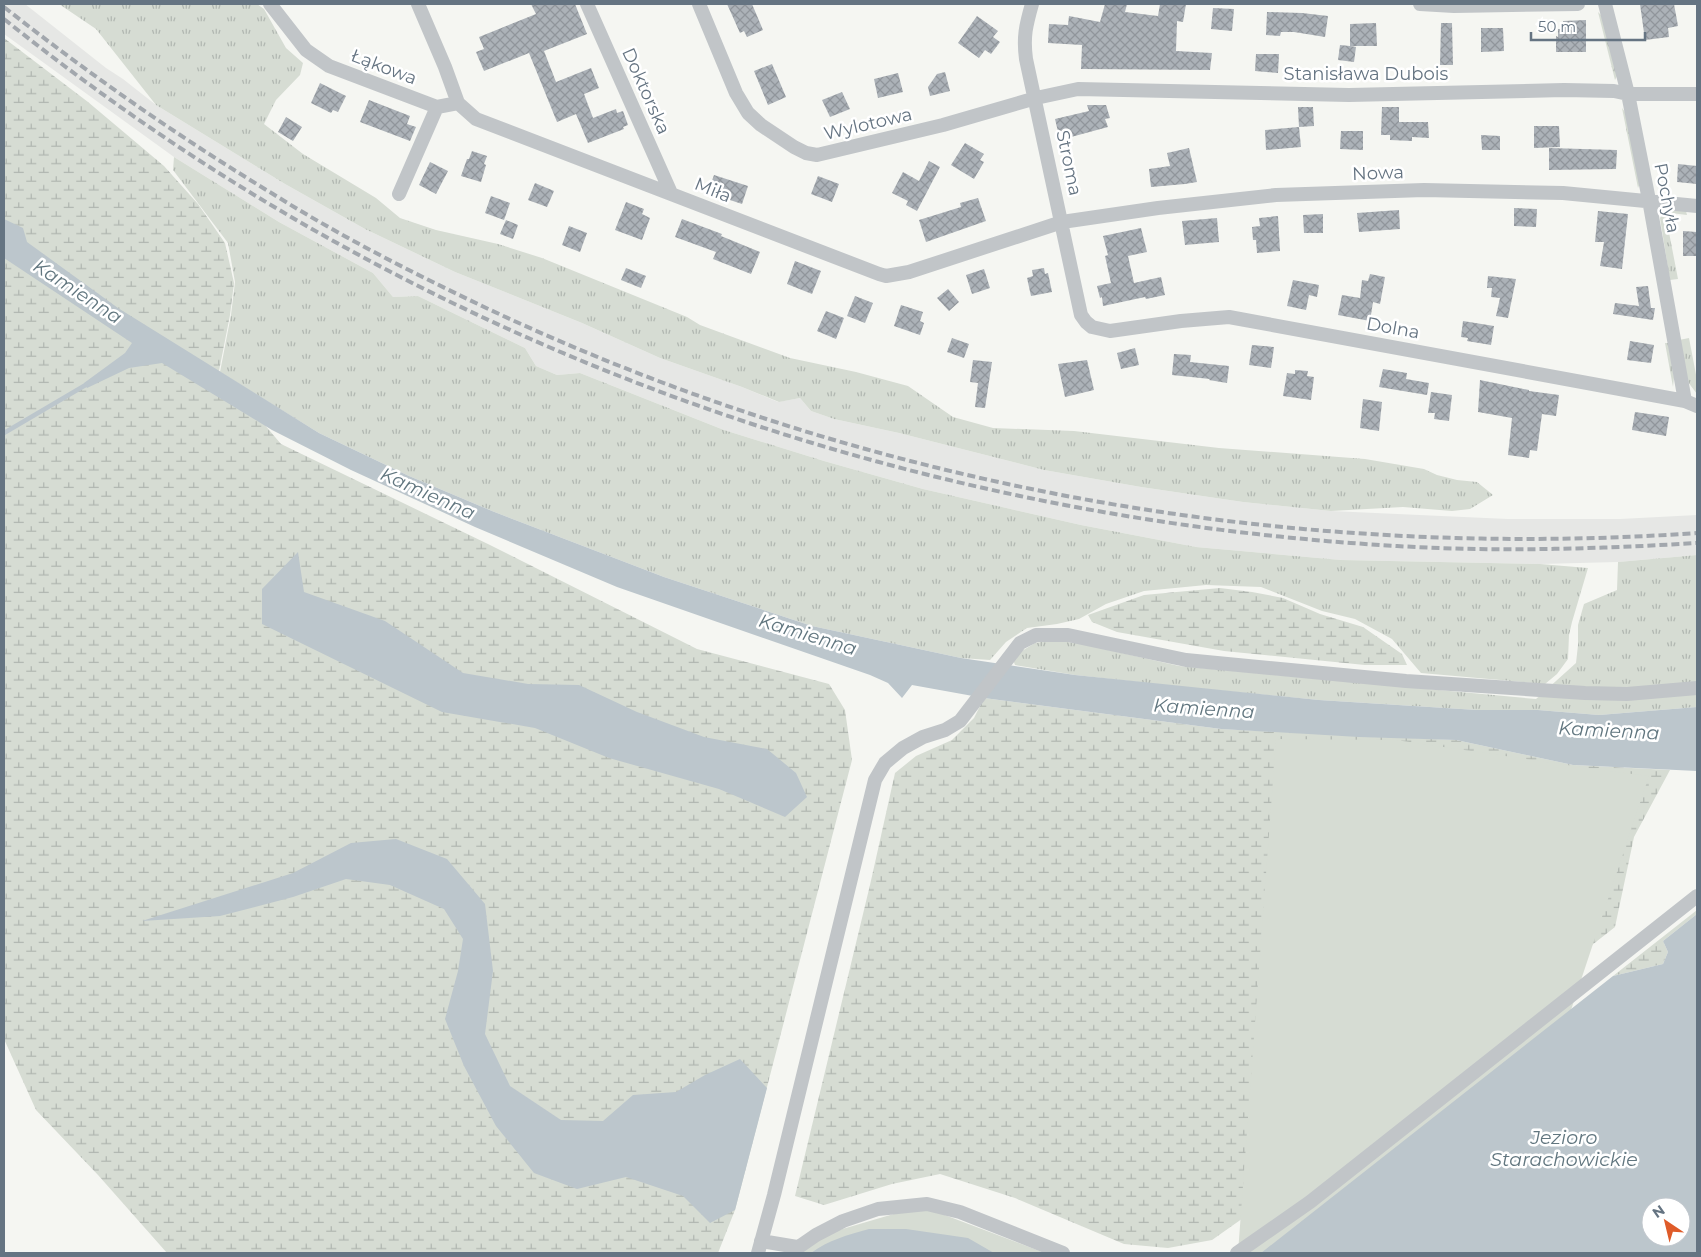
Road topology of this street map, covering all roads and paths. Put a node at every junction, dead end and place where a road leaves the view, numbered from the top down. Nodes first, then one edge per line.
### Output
1 (270, 4) edge
2 (418, 4) edge
3 (587, 4) edge
4 (699, 4) edge
5 (1032, 4) edge
6 (1420, 4) edge
7 (1578, 4) edge
8 (1605, 4) edge
9 (1628, 94) junction
10 (1697, 94) edge
11 (1036, 98) junction
12 (458, 103) junction
13 (437, 107) junction
14 (399, 194) dead end
15 (671, 194) junction
16 (1649, 200) junction
17 (1697, 206) edge
18 (1062, 222) junction
19 (1092, 327) joint
20 (1691, 404) edge
21 (1697, 688) edge
22 (1697, 896) edge
23 (760, 1247) edge
24 (793, 1250) edge
25 (1063, 1253) edge
26 (1238, 1253) edge

1 - 13 street, Łąkowa
2 - 12 street, Miła
3 - 15 street, Doktorska
4 - 11 street, Wylotowa
5 - 11 street, Stroma
6 - 7 street
8 - 9 street, Pochyła
9 - 10 street, Stanisława Dubois
9 - 11 street, Stanisława Dubois
9 - 16 street, Pochyła
11 - 18 street, Stroma
12 - 13 street
12 - 15 street, Miła
13 - 14 street
15 - 18 street, Miła
16 - 17 street, Nowa
16 - 18 street, Nowa
16 - 20 street, Pochyła
18 - 19 street, Stroma
19 - 20 street, Dolna
21 - 23 street
22 - 26 street
23 - 24 street
24 - 25 street

